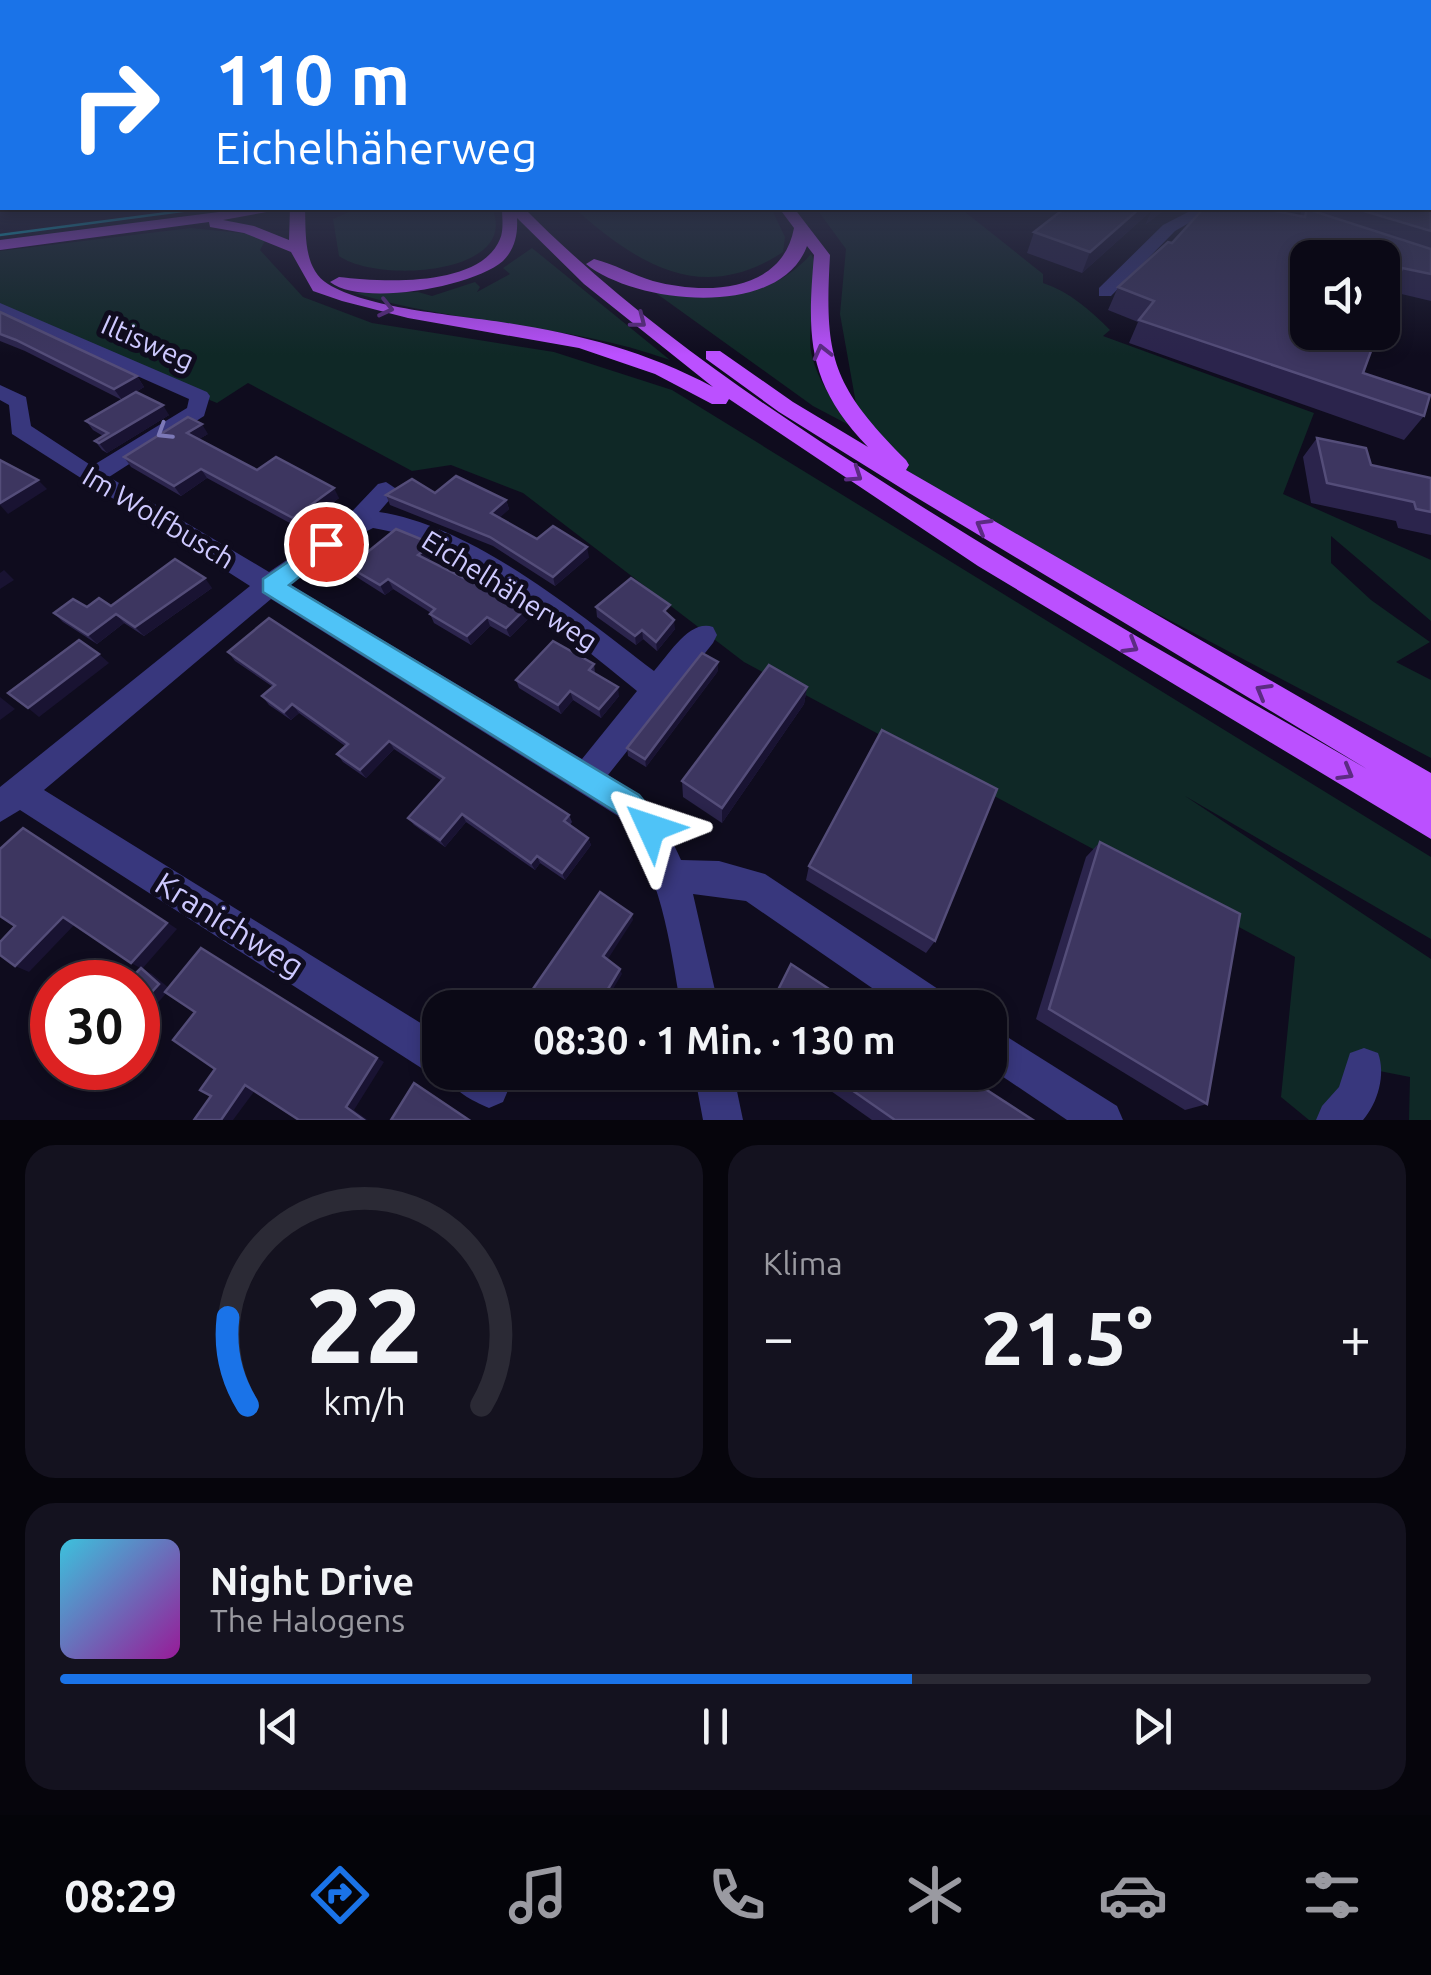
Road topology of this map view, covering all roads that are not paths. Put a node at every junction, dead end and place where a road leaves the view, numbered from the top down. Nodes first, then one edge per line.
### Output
1 (286, 250) edge
2 (300, 250) edge
3 (503, 250) edge
4 (555, 250) edge
5 (580, 250) edge
6 (799, 250) edge
7 (819, 250) edge
8 (1146, 250) edge
9 (300, 257) junction
10 (594, 264) junction
11 (1104, 292) dead end
12 (0, 308) edge
13 (0, 390) edge
14 (774, 421) junction
15 (92, 477) junction
16 (917, 487) junction
17 (386, 490) edge
18 (352, 523) junction
19 (271, 586) junction
20 (703, 634) dead end
21 (656, 689) junction
22 (587, 778) junction
23 (1431, 790) edge
24 (10, 799) edge
25 (1431, 823) edge
26 (673, 877) junction
27 (696, 990) edge
28 (907, 990) edge
29 (422, 1046) edge
30 (1007, 1056) edge
31 (1364, 1068) dead end
32 (717, 1090) edge
33 (723, 1120) edge
34 (1103, 1120) edge
35 (1336, 1120) edge

1 - 9 main road
2 - 9 main road
3 - 9 main road
4 -> 14 main road
5 - 10 main road
6 - 10 main road
16 -> 7 main road
8 - 11 street
9 -> 14 main road
10 - 16 main road
12 -> 15 street, Iltisweg
13 - 15 street, Im Wolfbusch
14 -> 25 main road
15 - 19 street, Im Wolfbusch
23 -> 16 main road
17 - 18 street
18 - 19 street
18 - 21 street, Eichelhäherweg
19 - 22 street, Im Wolfbusch
19 - 24 street
20 - 21 street
21 - 22 street
22 - 26 street, Im Wolfbusch
24 - 29 street, Kranichweg
26 - 27 street, Im Wolfbusch
26 - 28 street
30 - 34 street
31 - 35 street
32 - 33 street

